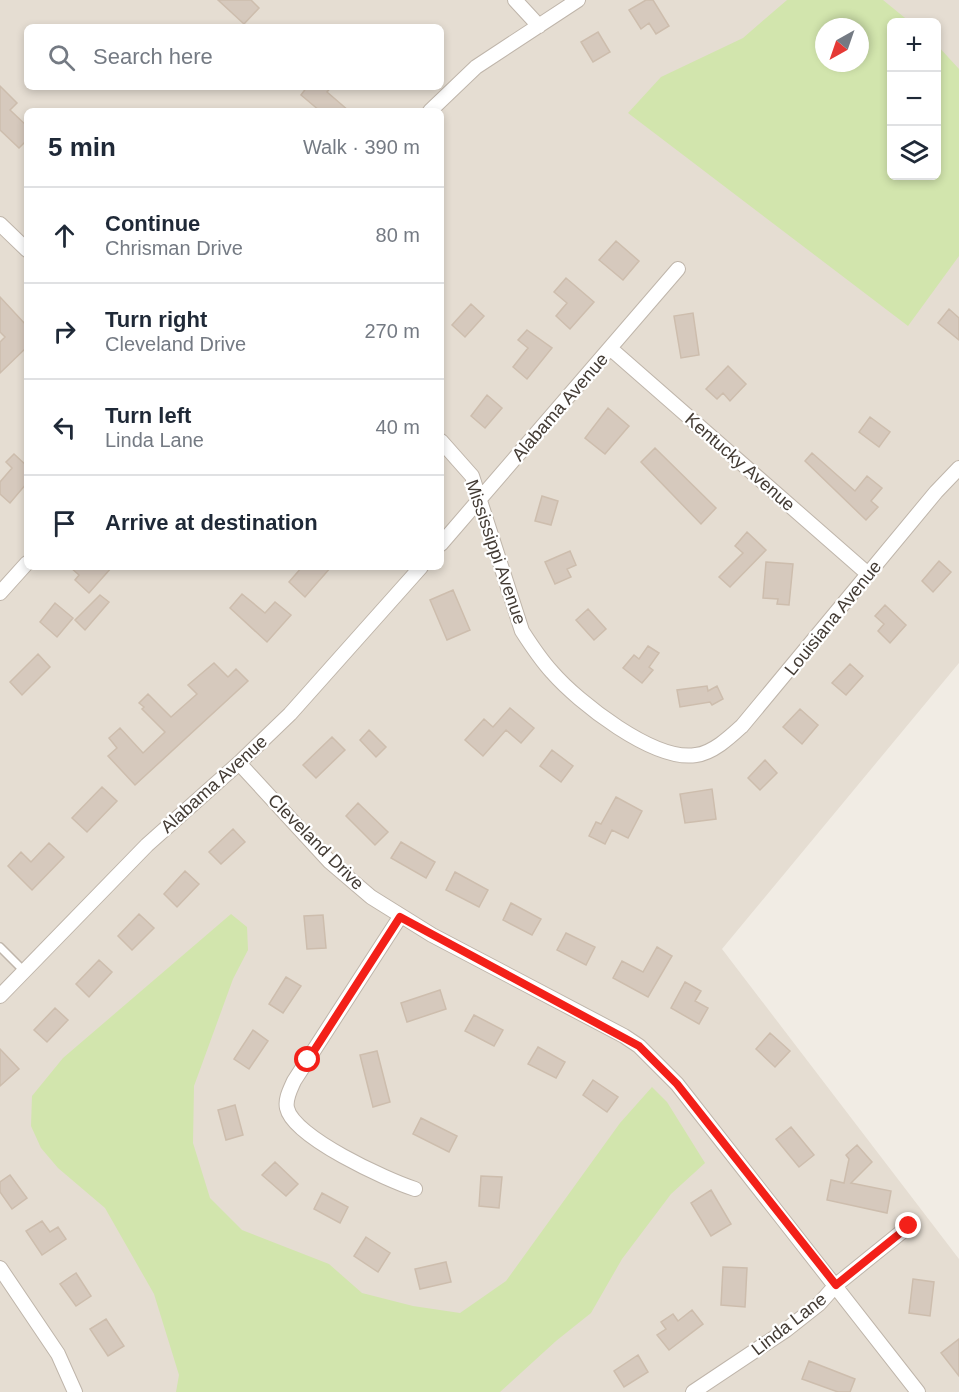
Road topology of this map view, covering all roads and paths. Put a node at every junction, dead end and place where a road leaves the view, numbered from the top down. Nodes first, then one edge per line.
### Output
1 (515, 0) edge
2 (578, 0) edge
3 (539, 26) junction
4 (433, 108) edge
5 (0, 224) edge
6 (24, 247) edge
7 (678, 269) dead end
8 (611, 349) junction
9 (444, 444) edge
10 (959, 468) edge
11 (481, 498) junction
12 (444, 541) edge
13 (24, 566) edge
14 (418, 570) edge
15 (868, 574) junction
16 (0, 593) edge
17 (697, 756) joint
18 (239, 763) junction
19 (400, 917) junction
20 (0, 947) edge
21 (24, 971) junction
22 (0, 996) edge
23 (415, 1190) dead end
24 (909, 1226) dead end
25 (0, 1269) edge
26 (836, 1285) junction
27 (75, 1392) edge
28 (693, 1392) edge
29 (918, 1392) edge

1 - 3 street
2 - 3 street
3 - 4 street
5 - 6 street
7 - 8 street, Alabama Avenue
8 - 11 street, Alabama Avenue
8 - 15 street, Kentucky Avenue
9 - 11 street, Mississippi Avenue
10 - 15 street, Louisiana Avenue
11 - 12 street, Alabama Avenue
11 - 17 street, Mississippi Avenue
13 - 16 street
14 - 18 street, Alabama Avenue
15 - 17 street, Louisiana Avenue
18 - 19 street, Cleveland Drive
18 - 21 street, Alabama Avenue
19 - 23 street
19 - 26 street, Cleveland Drive
20 - 21 lane
21 - 22 street, Alabama Avenue
24 - 26 street, Linda Lane
25 - 27 street
26 - 28 street, Linda Lane
26 - 29 street, Cleveland Drive

